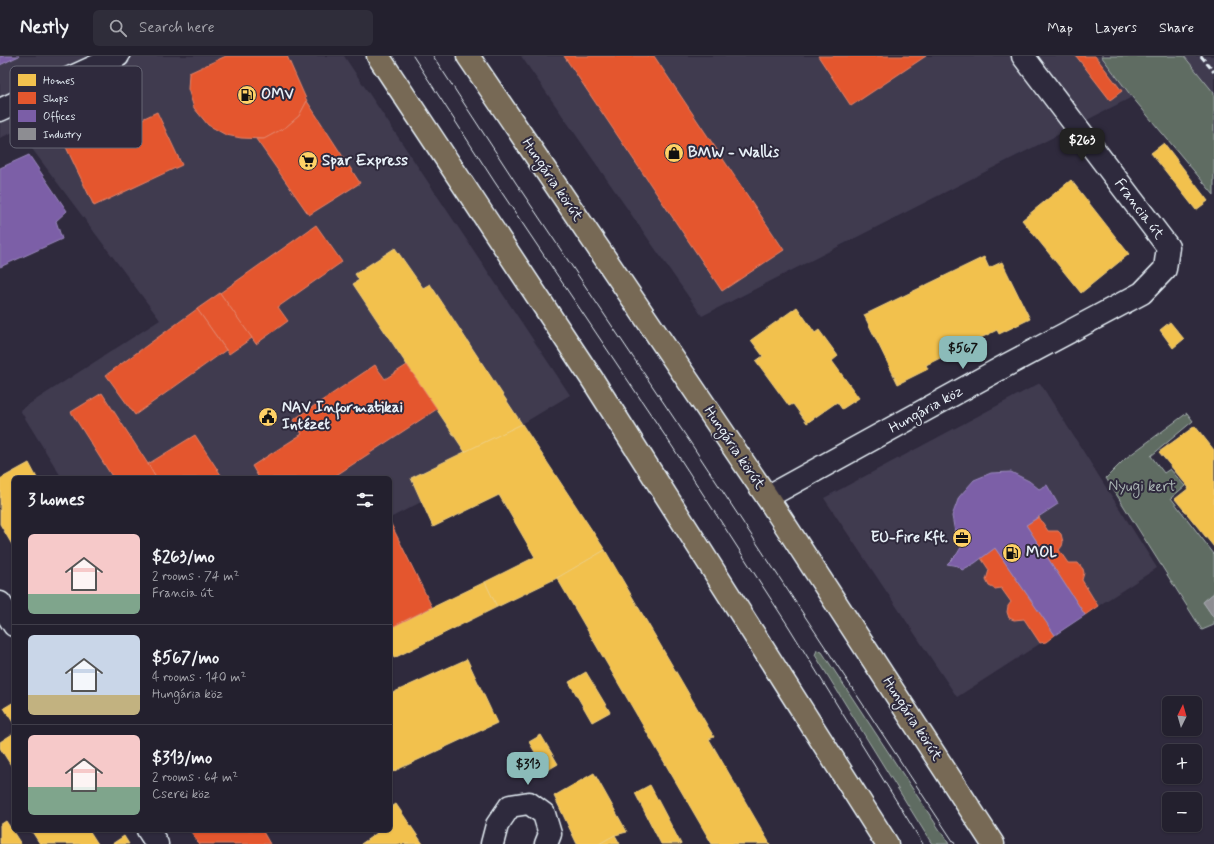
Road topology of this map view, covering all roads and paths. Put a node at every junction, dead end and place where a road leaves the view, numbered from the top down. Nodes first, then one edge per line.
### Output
1 (118, 56) edge
2 (378, 56) edge
3 (468, 56) edge
4 (1024, 56) edge
5 (96, 66) edge
6 (10, 105) edge
7 (0, 110) edge
8 (1168, 247) joint
9 (766, 497) junction
10 (0, 604) edge
11 (12, 622) edge
12 (149, 832) edge
13 (157, 844) edge
14 (492, 844) edge
15 (546, 844) edge
16 (887, 844) edge
17 (993, 844) edge

1 - 5 street
2 - 16 main road
3 - 9 main road, Hungária körút
4 - 8 street, Francia út
6 - 7 street
8 - 9 street, Hungária köz
9 - 17 main road, Hungária körút
10 - 11 street
12 - 13 street
14 - 15 street

